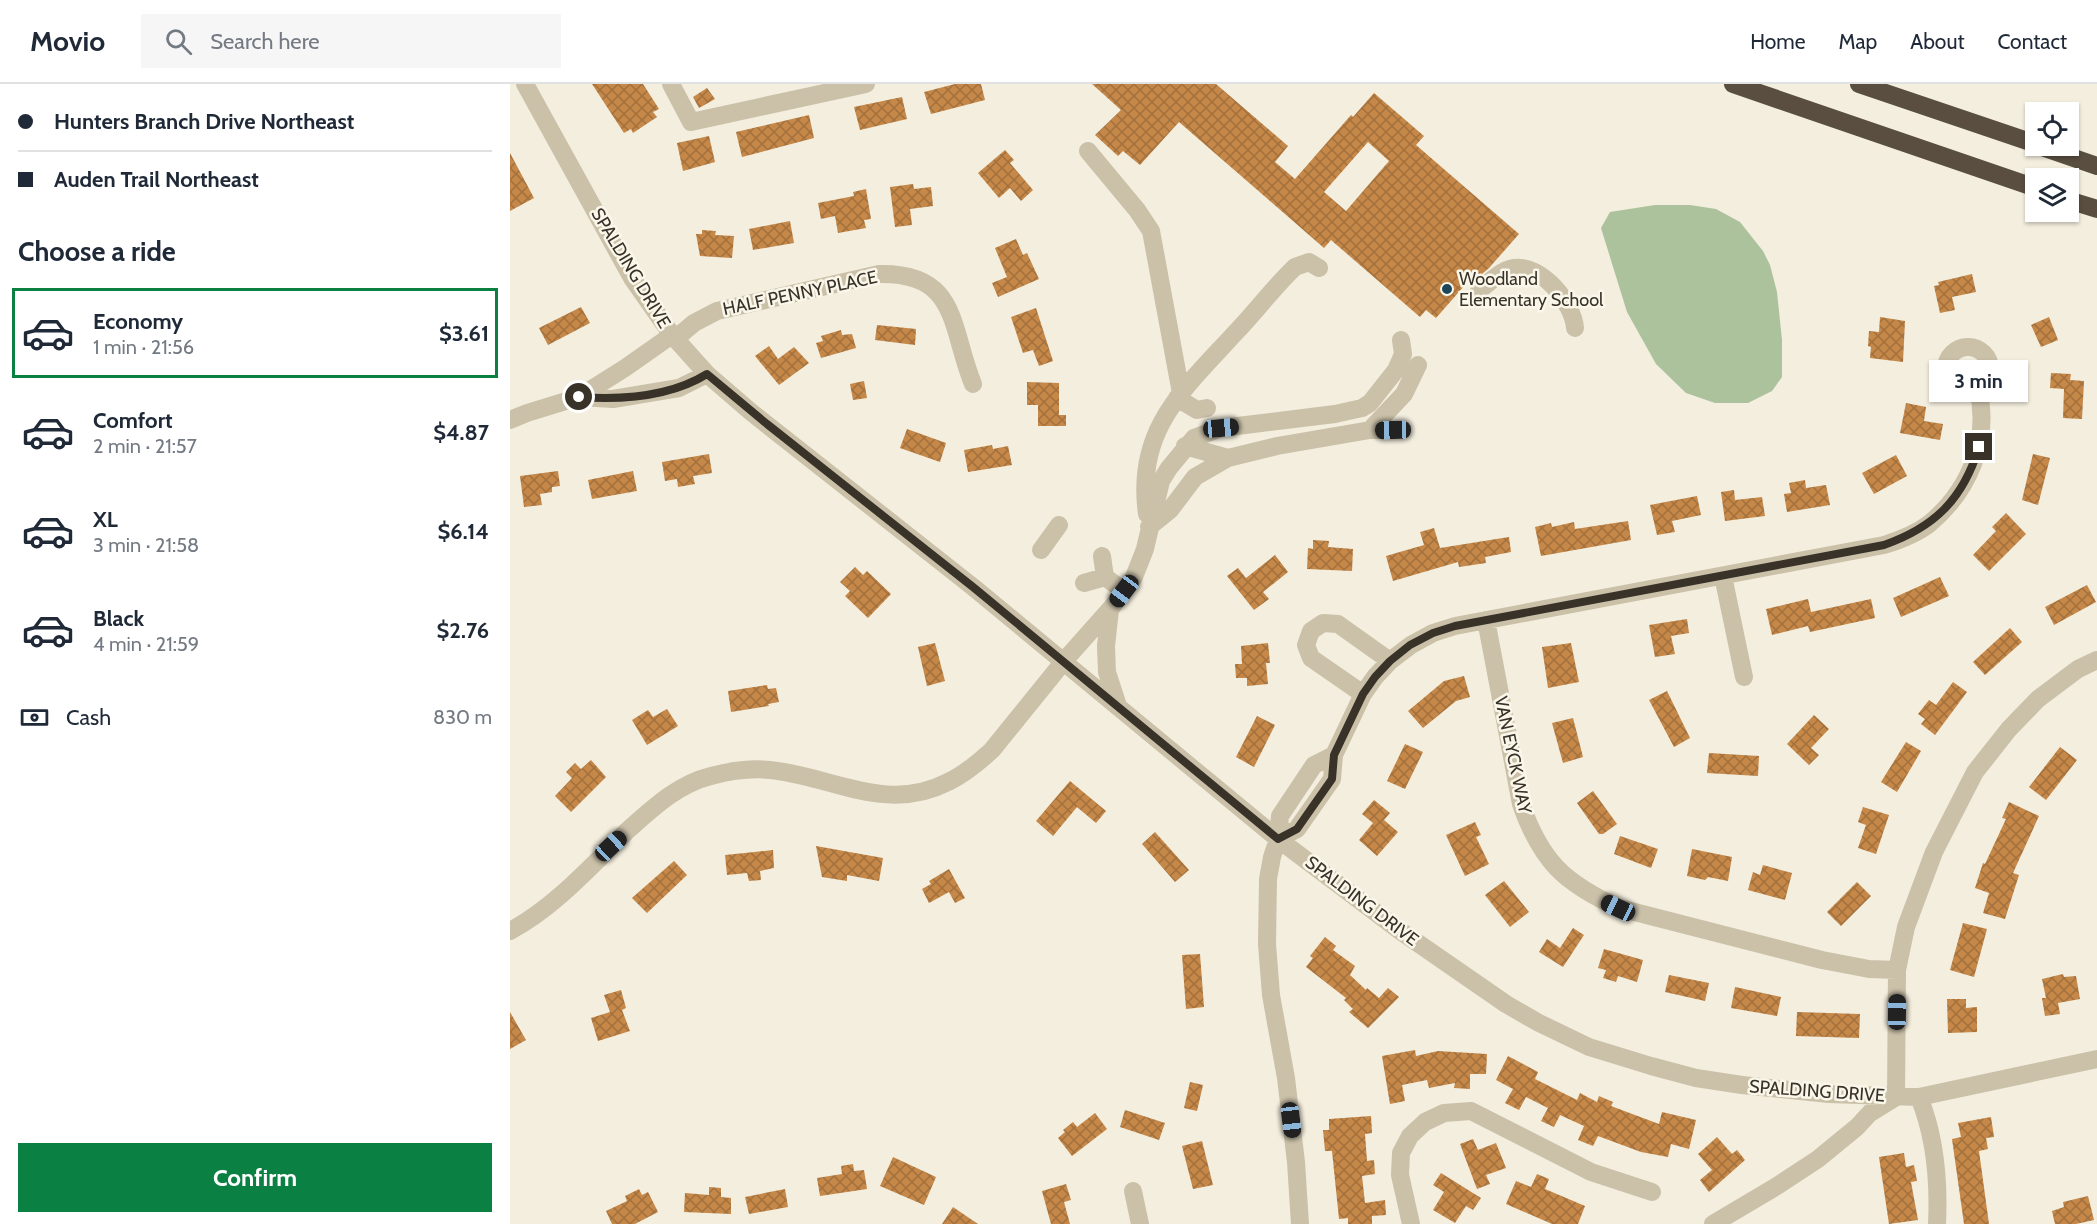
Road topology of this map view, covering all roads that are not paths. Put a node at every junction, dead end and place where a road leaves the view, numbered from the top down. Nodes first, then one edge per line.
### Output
1 (525, 84) edge
2 (671, 84) edge
3 (866, 84) edge
4 (1733, 84) edge
5 (1859, 84) edge
6 (2025, 141) edge
7 (1088, 151) dead end
8 (2068, 156) edge
9 (2097, 166) edge
10 (2025, 184) edge
11 (2079, 203) edge
12 (2097, 209) edge
13 (1319, 268) dead end
14 (1479, 291) dead end
15 (1575, 328) dead end
16 (673, 337) junction
17 (1401, 340) dead end
18 (1418, 365) dead end
19 (707, 374) junction
20 (973, 384) dead end
21 (1978, 389) dead end
22 (1179, 395) junction
23 (579, 397) junction
24 (1207, 408) dead end
25 (510, 420) edge
26 (1370, 430) junction
27 (1393, 430) dead end
28 (1185, 446) junction
29 (1228, 458) junction
30 (1059, 525) dead end
31 (1149, 527) junction
32 (1041, 550) dead end
33 (1102, 556) dead end
34 (1723, 576) junction
35 (1105, 577) junction
36 (1084, 583) dead end
37 (1124, 591) junction
38 (1111, 609) junction
39 (1486, 620) junction
40 (2097, 660) edge
41 (1390, 661) junction
42 (1064, 662) junction
43 (1744, 677) dead end
44 (1363, 694) junction
45 (1118, 706) junction
46 (1278, 839) junction
47 (510, 931) edge
48 (1897, 970) junction
49 (2097, 1059) edge
50 (1896, 1097) junction
51 (1919, 1097) junction
52 (1133, 1191) dead end
53 (1652, 1192) dead end
54 (1140, 1224) edge
55 (1300, 1224) edge
56 (1411, 1224) edge
57 (1713, 1224) edge
58 (1937, 1224) edge

1 - 16 street, SPALDING DRIVE
2 - 3 street
4 - 10 highway
5 - 6 highway
7 - 22 street
8 - 9 highway
11 - 12 highway
13 - 22 street
14 - 15 street
16 - 19 street, SPALDING DRIVE
16 - 20 street, HALF PENNY PLACE
16 - 23 street, HALF PENNY PLACE
17 - 28 street
18 - 26 street
19 - 23 street
19 - 42 street, SPALDING DRIVE
21 - 34 street
22 - 24 street
22 - 31 street
23 - 25 street
26 - 27 street
26 - 29 street
28 - 29 street
28 - 31 street
29 - 31 street
30 - 32 street
31 - 37 street
33 - 35 street
34 - 39 street
34 - 43 street
35 - 36 street
35 - 37 street
37 - 38 street
38 - 42 street
38 - 45 street
39 - 41 street
39 - 48 street, VAN EYCK WAY
40 - 48 street
41 - 44 street
41 - 44 street
42 - 45 street, SPALDING DRIVE
42 - 47 street
44 - 46 street
45 - 46 street, SPALDING DRIVE
46 - 50 street, SPALDING DRIVE
46 - 55 street
48 - 50 street
49 - 51 street, SPALDING DRIVE
50 - 51 street, SPALDING DRIVE
50 - 57 street
51 - 58 street
52 - 54 street
53 - 56 street

